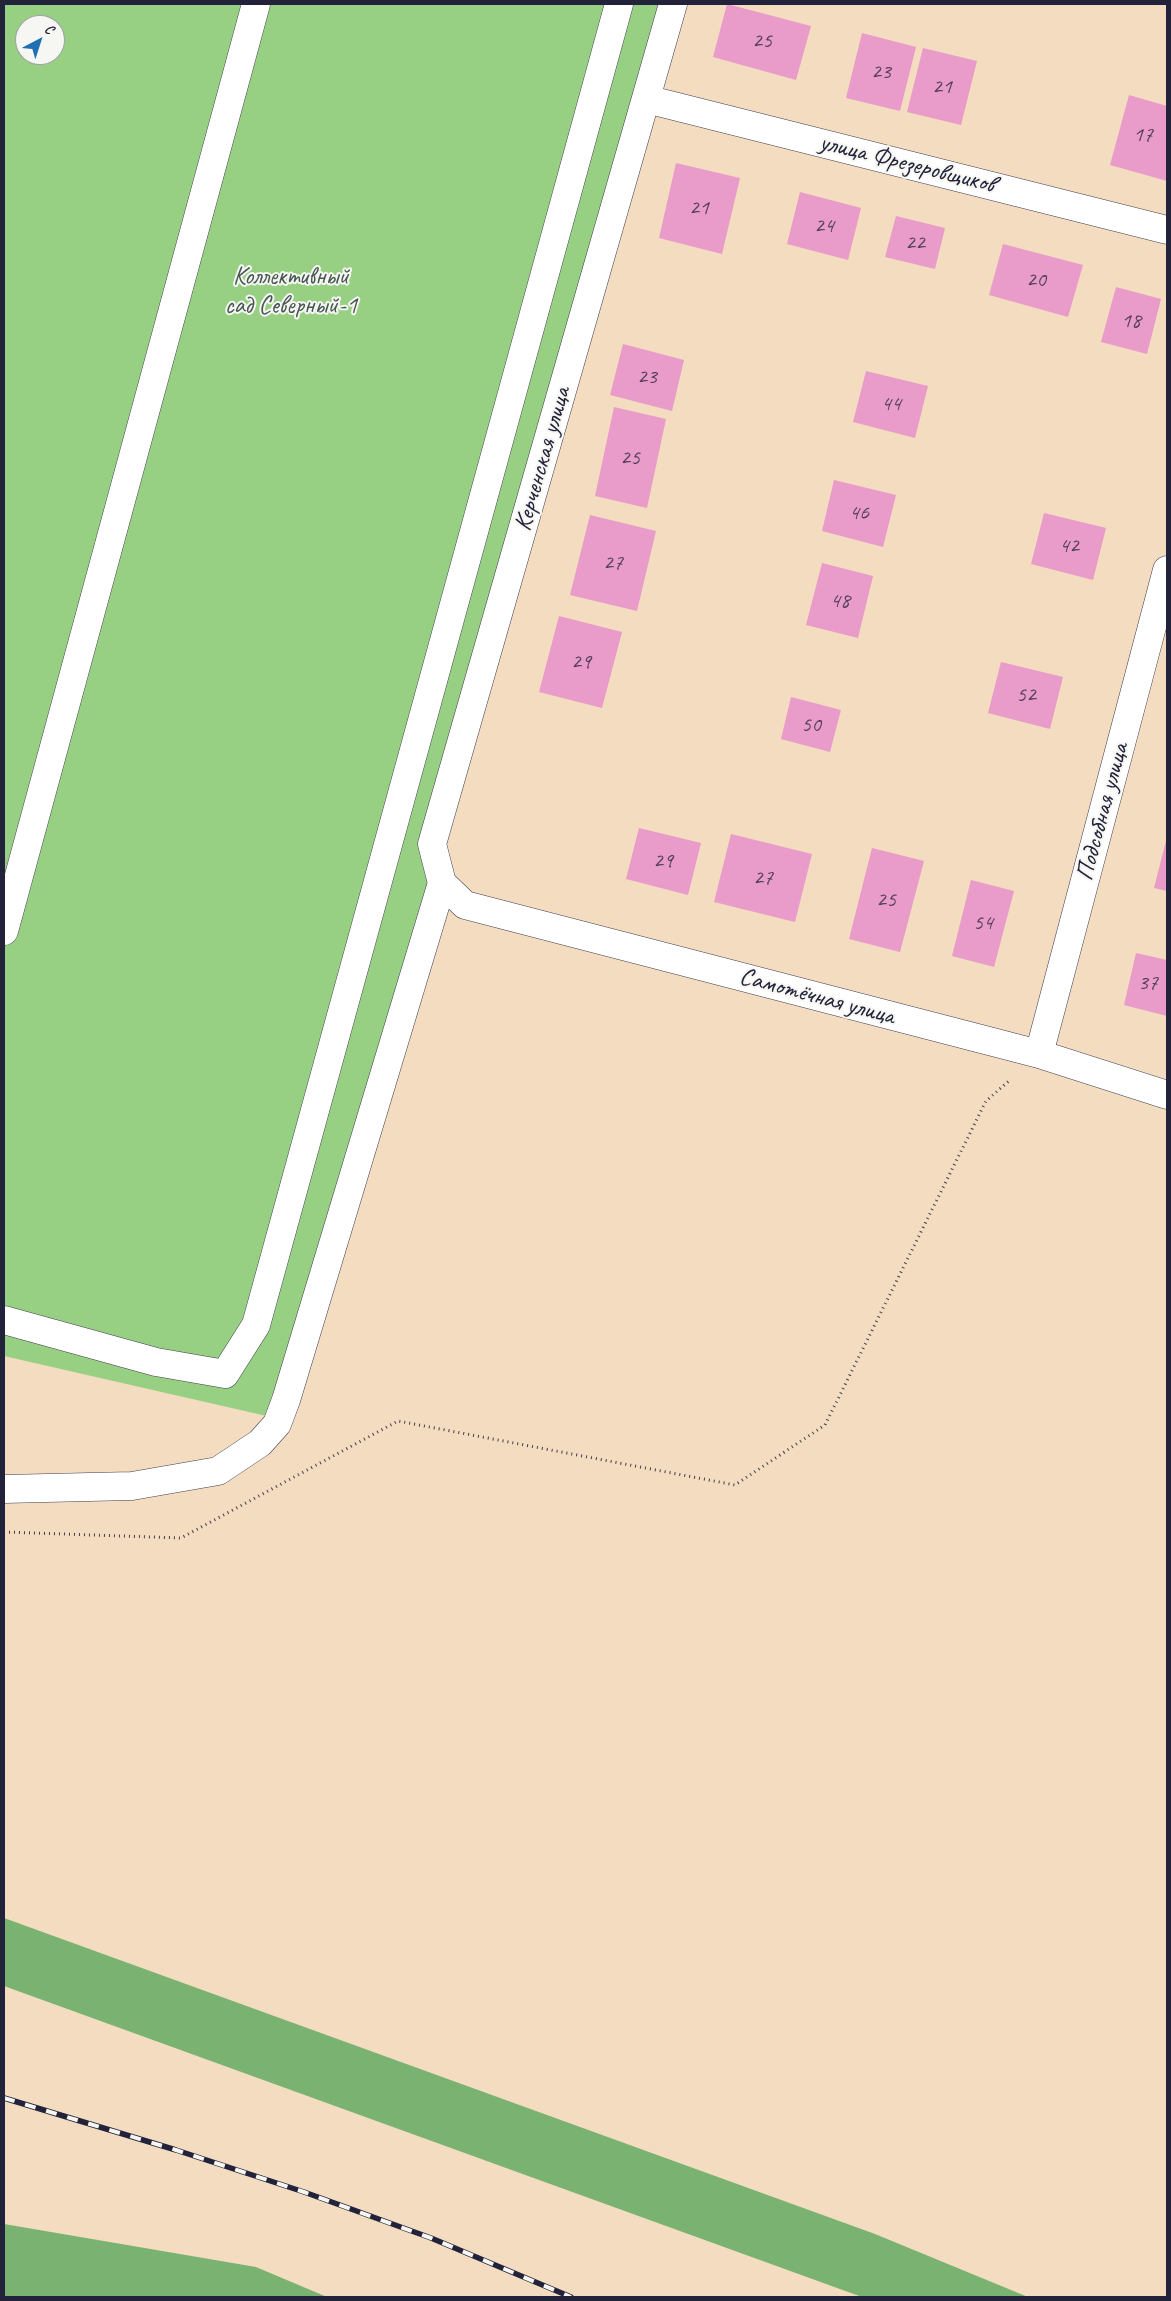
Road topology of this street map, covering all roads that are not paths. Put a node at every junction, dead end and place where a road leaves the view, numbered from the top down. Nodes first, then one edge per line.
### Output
1 (256, 4) edge
2 (619, 4) edge
3 (673, 4) edge
4 (646, 99) junction
5 (1167, 230) edge
6 (1167, 570) edge
7 (442, 883) junction
8 (4, 931) edge
9 (1039, 1054) junction
10 (1167, 1095) edge
11 (4, 1320) edge
12 (4, 1489) edge

1 - 8 street
2 - 11 street
3 - 4 street, Керченская улица
4 - 5 street, улица Фрезеровщиков
4 - 7 street, Керченская улица
6 - 9 street, Подсобная улица
7 - 9 street, Самотёчная улица
7 - 12 street
9 - 10 street, Самотёчная улица

